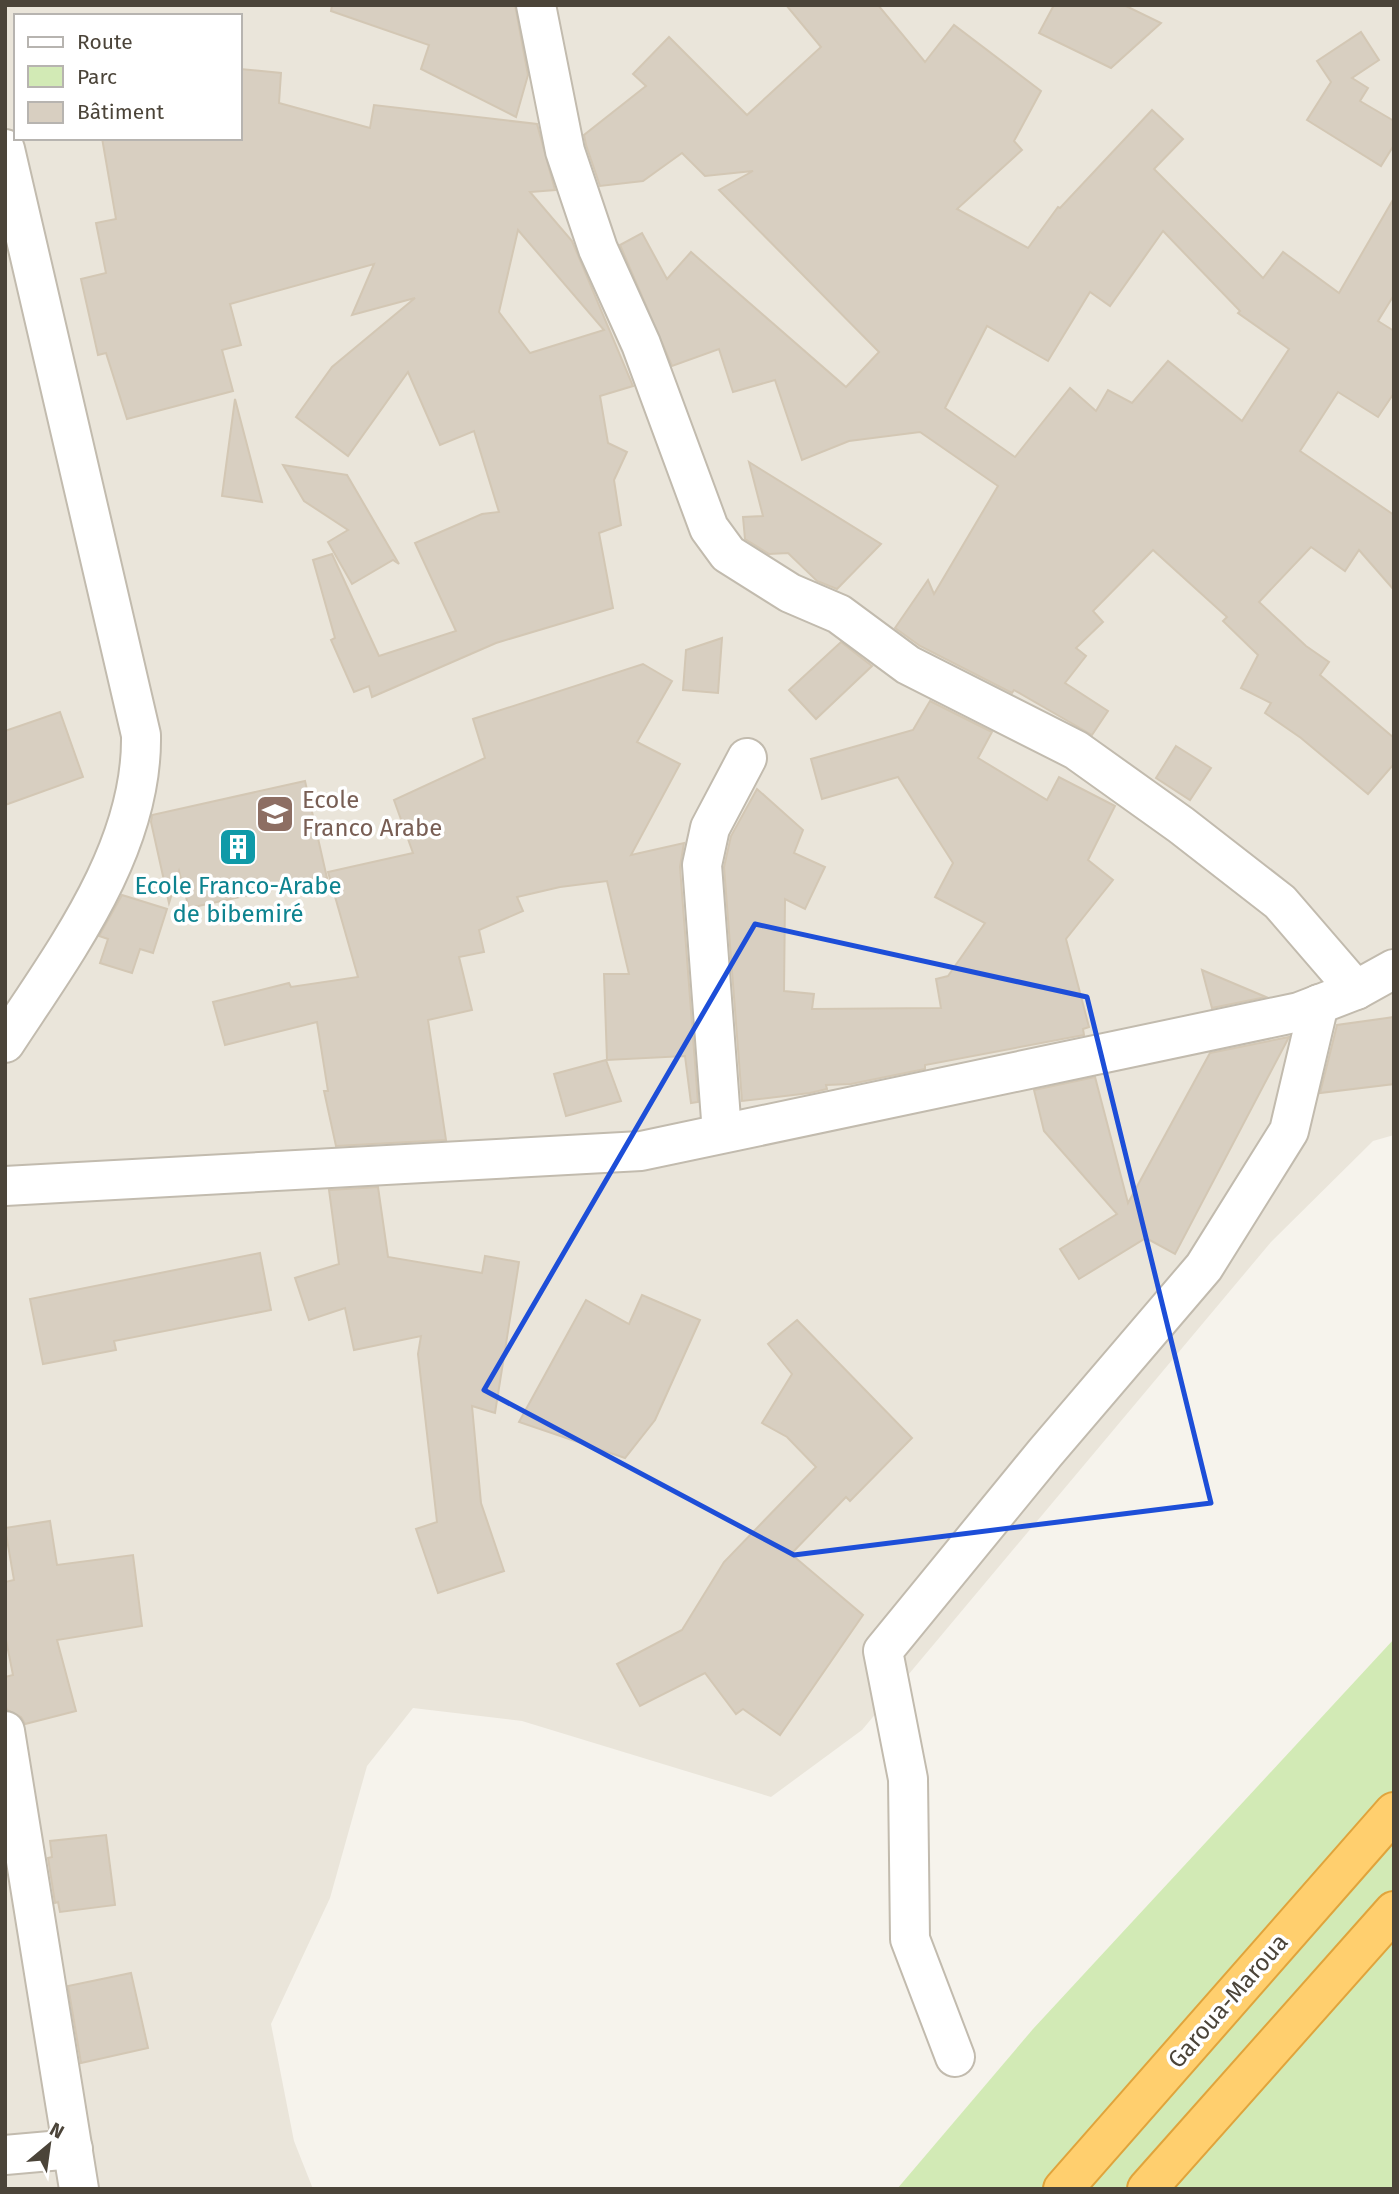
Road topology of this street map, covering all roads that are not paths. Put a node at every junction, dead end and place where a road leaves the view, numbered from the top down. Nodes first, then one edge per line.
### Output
1 (536, 5) edge
2 (5, 149) edge
3 (747, 758) dead end
4 (1394, 969) edge
5 (1356, 990) junction
6 (1320, 1004) junction
7 (5, 1042) edge
8 (722, 1133) junction
9 (5, 1186) edge
10 (5, 1731) edge
11 (1394, 1812) edge
12 (1394, 1911) edge
13 (955, 2057) dead end
14 (73, 2149) junction
15 (5, 2155) edge
16 (79, 2189) edge
17 (1063, 2189) edge
18 (1147, 2189) edge

1 - 5 street
2 - 7 street
3 - 8 street
4 - 5 street
5 - 6 street
6 - 8 street
6 - 13 street
8 - 9 street
10 - 14 street
11 - 17 highway, Garoua-Maroua
12 - 18 highway
14 - 15 street
14 - 16 street

